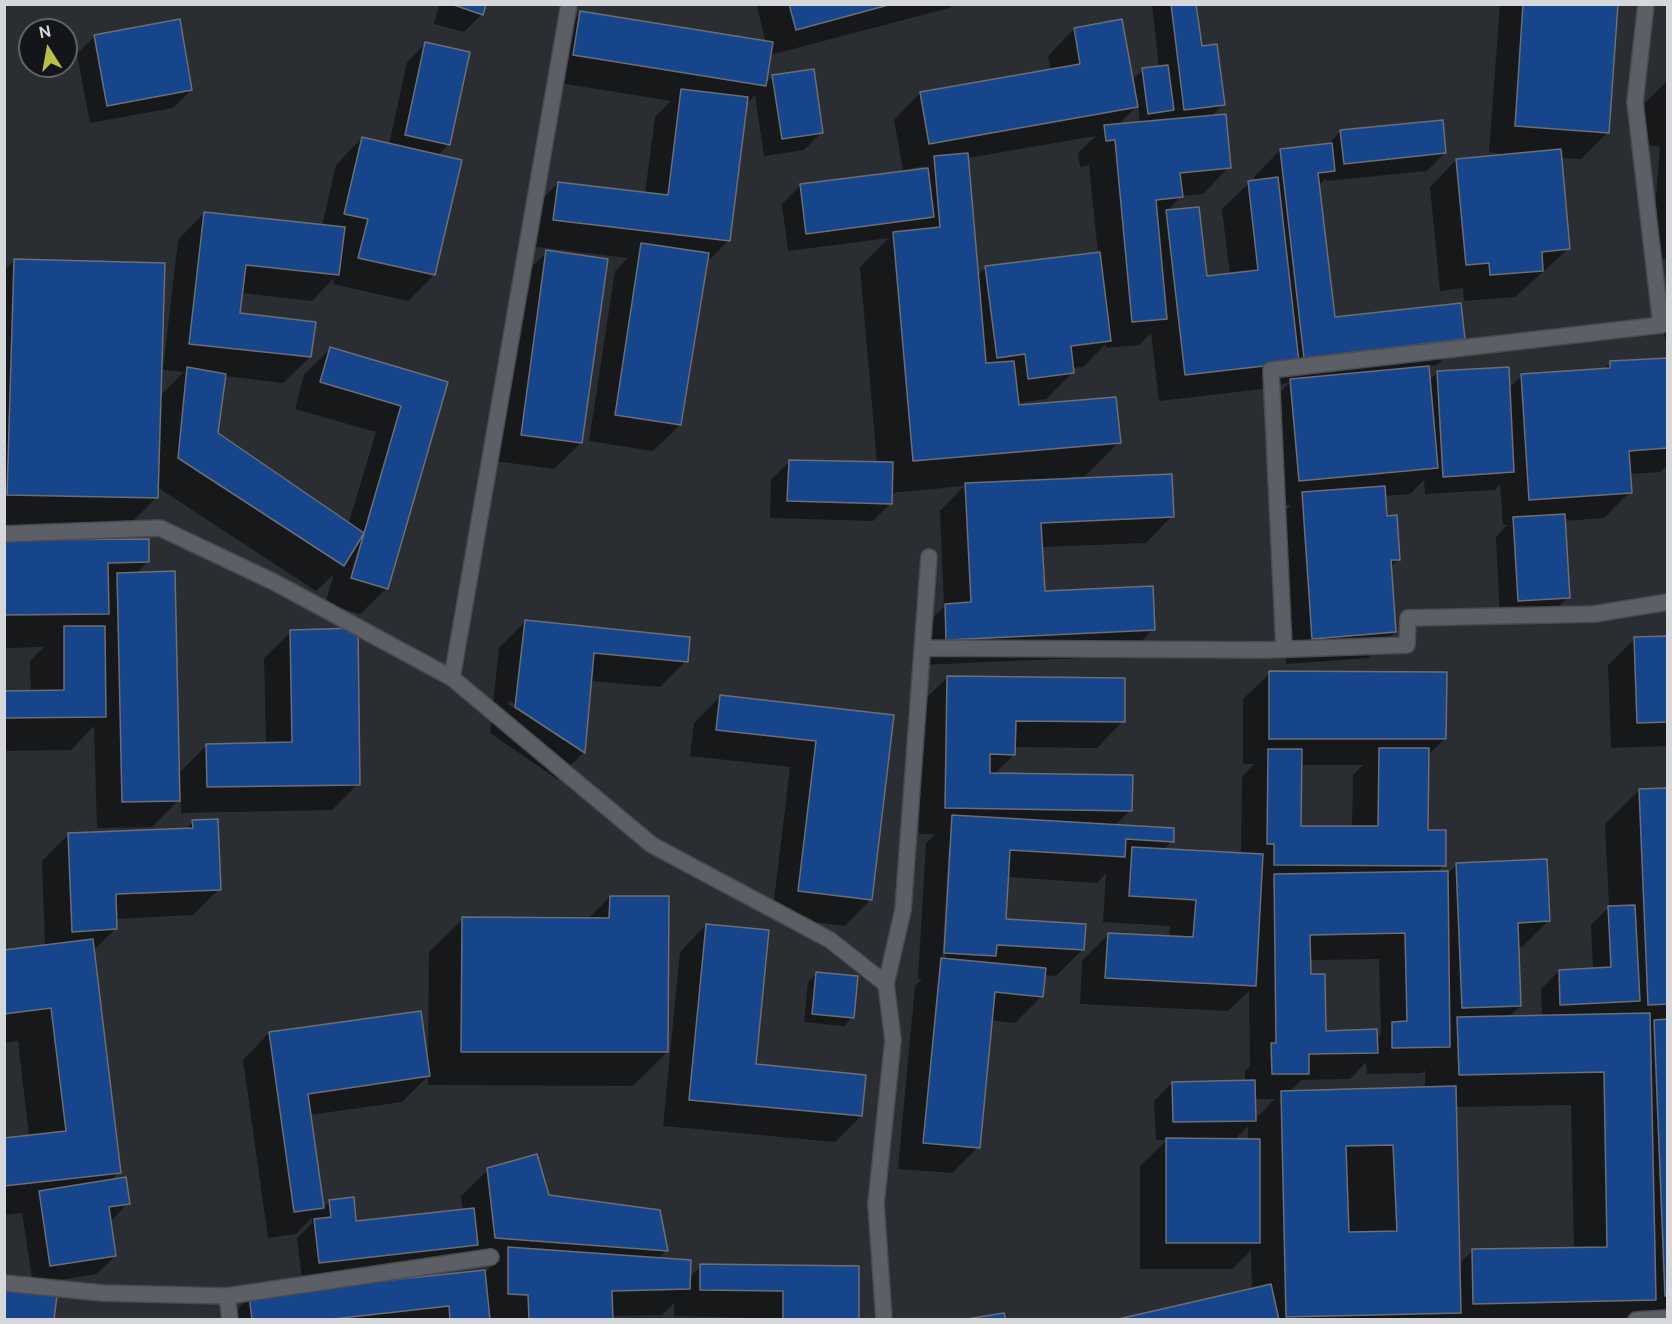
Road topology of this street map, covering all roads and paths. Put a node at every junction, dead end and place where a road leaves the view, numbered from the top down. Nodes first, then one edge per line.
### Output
1 (569, 4) edge
2 (1646, 4) edge
3 (1660, 260) edge
4 (4, 534) edge
5 (928, 557) dead end
6 (1668, 602) edge
7 (922, 648) junction
8 (1284, 649) junction
9 (452, 678) junction
10 (886, 984) junction
11 (491, 1257) dead end
12 (4, 1283) edge
13 (227, 1296) junction
14 (1668, 1317) edge
15 (230, 1320) edge
16 (884, 1320) edge
17 (1636, 1320) edge

1 - 9 street
2 - 3 street
3 - 8 street
4 - 9 street
5 - 7 street
6 - 8 street
7 - 8 street
7 - 10 street
9 - 10 street
10 - 16 street
11 - 13 street
12 - 13 street
13 - 15 street
14 - 17 street

